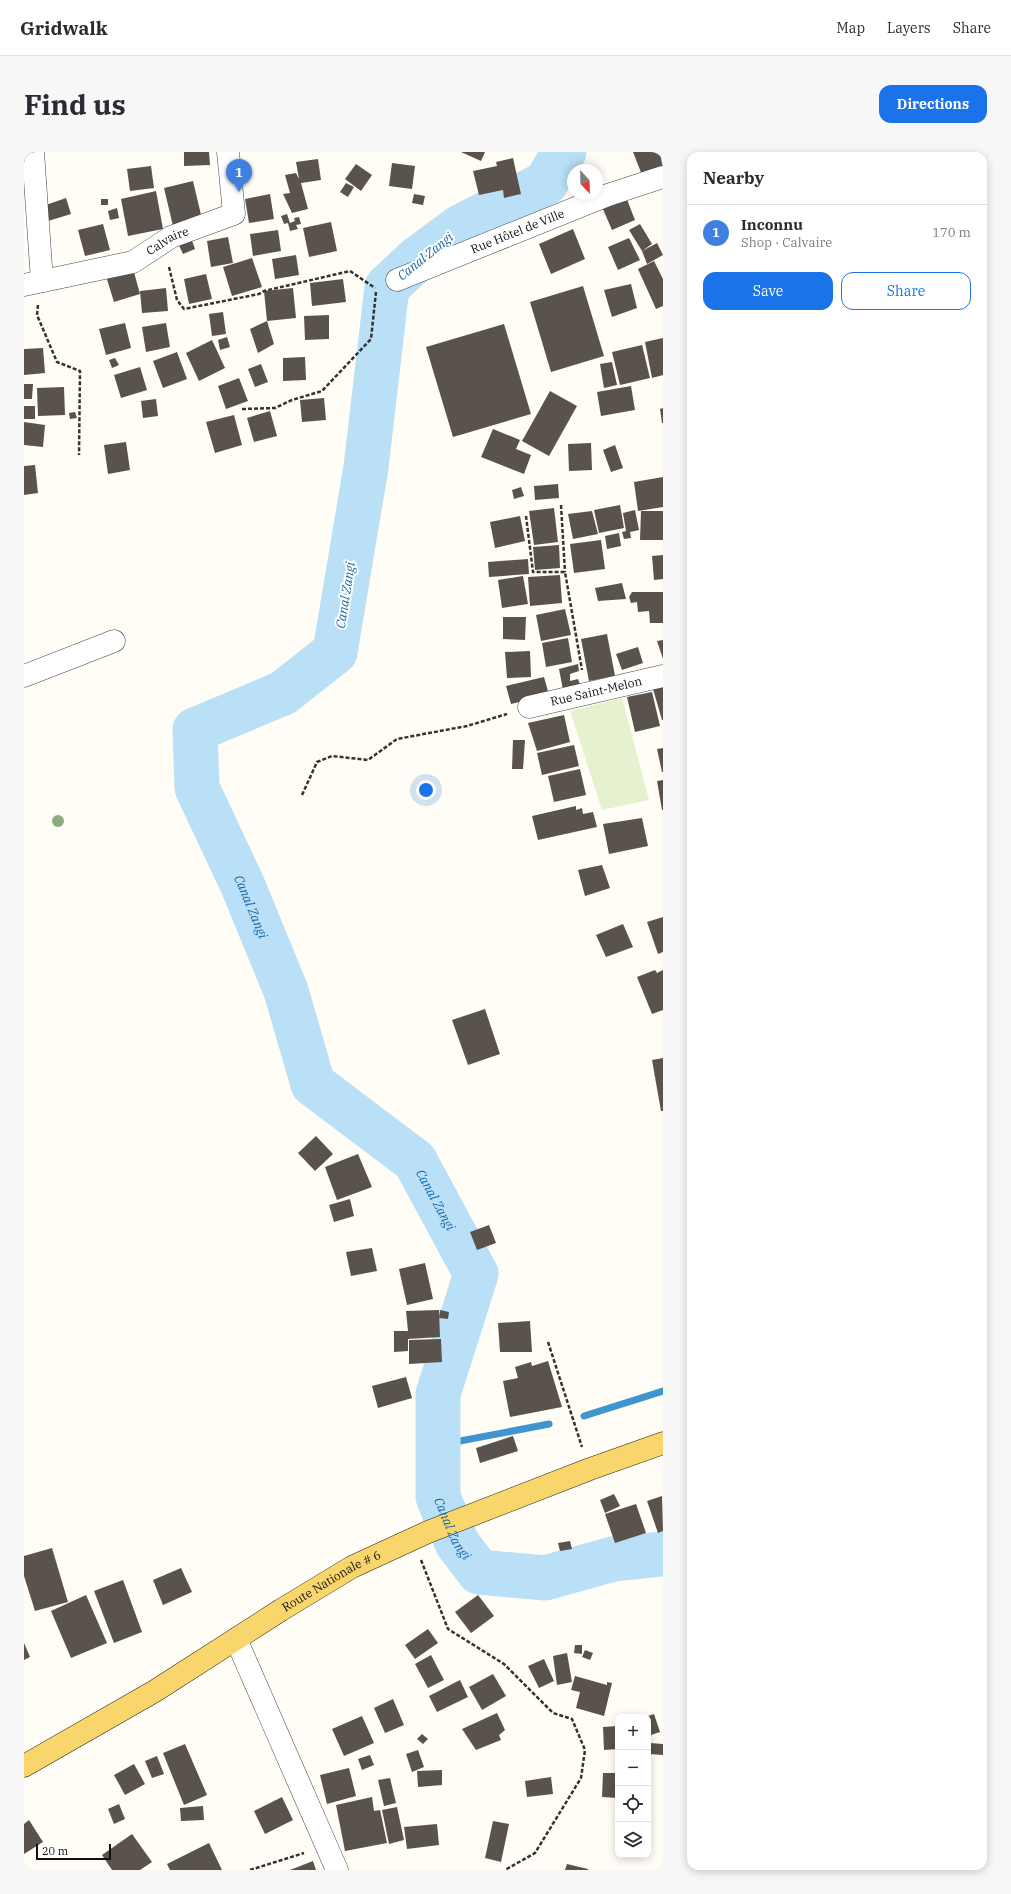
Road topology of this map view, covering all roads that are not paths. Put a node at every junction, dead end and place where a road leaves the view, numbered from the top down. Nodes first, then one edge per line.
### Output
1 (33, 152) edge
2 (228, 152) edge
3 (663, 178) edge
4 (397, 280) dead end
5 (33, 283) edge
6 (114, 641) dead end
7 (24, 676) edge
8 (663, 676) edge
9 (529, 707) road end
10 (663, 1443) edge
11 (236, 1639) junction
12 (24, 1766) edge
13 (337, 1870) edge

1 - 5 street
2 - 5 street, Calvaire
3 - 4 street, Rue Hôtel de Ville
6 - 7 street
8 - 9 street, Rue Saint-Melon
10 - 11 main road, Route Nationale # 6
11 - 12 main road, Route Nationale # 6
11 - 13 street

